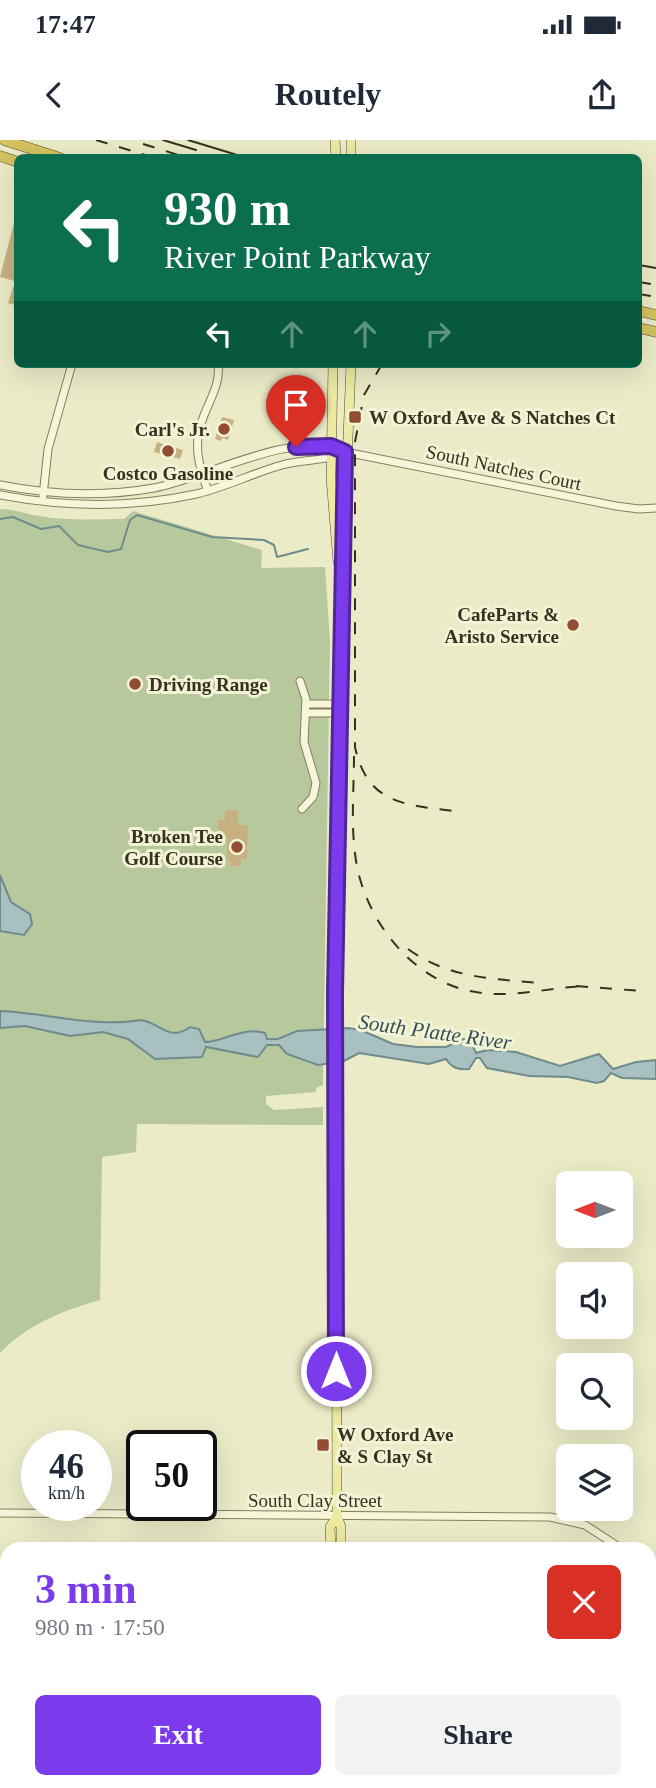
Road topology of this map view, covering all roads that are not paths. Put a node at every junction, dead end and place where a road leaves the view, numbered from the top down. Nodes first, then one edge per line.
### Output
1 (4, 140) edge
2 (48, 154) edge
3 (71, 368) edge
4 (218, 368) edge
5 (333, 368) edge
6 (351, 368) edge
7 (331, 446) junction
8 (345, 452) junction
9 (331, 457) junction
10 (202, 476) junction
11 (0, 485) edge
12 (208, 491) junction
13 (43, 492) junction
14 (0, 495) edge
15 (43, 502) junction
16 (656, 508) edge
17 (342, 585) junction
18 (300, 681) dead end
19 (306, 708) junction
20 (341, 709) junction
21 (302, 809) dead end
22 (0, 1513) edge
23 (337, 1516) junction
24 (331, 1542) edge
25 (341, 1542) edge
26 (611, 1542) edge

1 - 2 highway
3 - 13 street
4 - 10 street
5 - 7 main road
6 - 8 main road
7 - 8 street, South Natches Court
7 - 9 main road
7 - 10 street
8 - 9 street
8 - 16 street, South Natches Court
8 - 17 main road
9 - 12 street
9 - 17 main road
10 - 12 street
10 - 13 street
11 - 13 street
12 - 15 street
13 - 15 street
14 - 15 street
17 - 20 main road
18 - 19 street
19 - 20 street
19 - 21 street
20 - 23 main road
22 - 23 street, South Clay Street
23 - 24 main road
23 - 25 main road
23 - 26 street, South Clay Street

